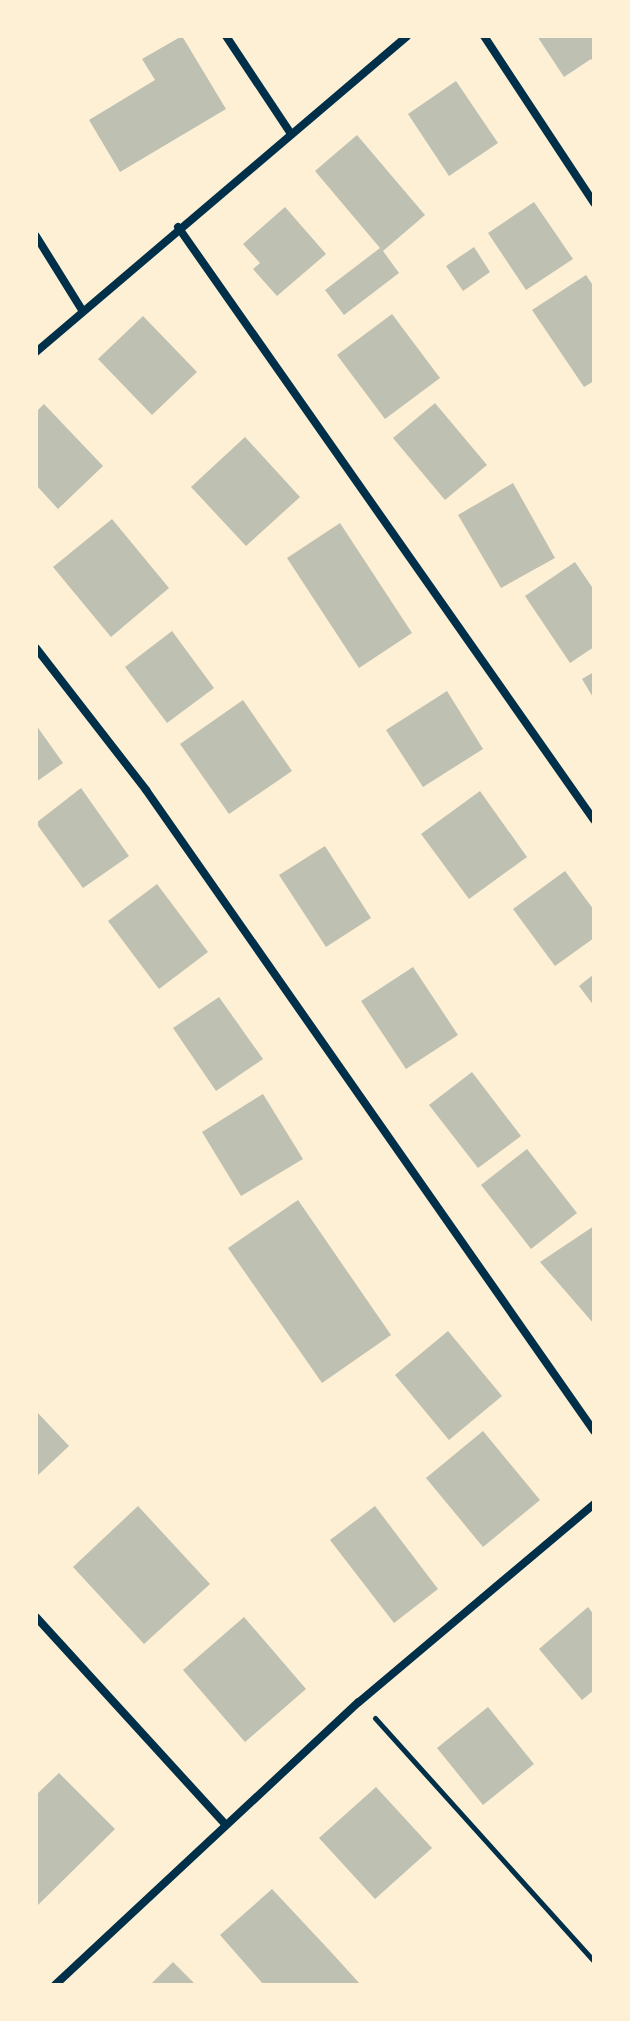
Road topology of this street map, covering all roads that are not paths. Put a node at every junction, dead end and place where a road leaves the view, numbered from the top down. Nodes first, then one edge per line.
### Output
1 (226, 36) edge
2 (407, 36) edge
3 (484, 36) edge
4 (291, 134) junction
5 (594, 203) edge
6 (178, 227) junction
7 (36, 236) edge
8 (82, 310) junction
9 (36, 352) edge
10 (36, 648) edge
11 (594, 820) edge
12 (594, 1431) edge
13 (594, 1504) edge
14 (36, 1617) edge
15 (224, 1823) junction
16 (55, 1985) edge

1 - 4 street
2 - 4 street
3 - 5 street
4 - 6 street
6 - 8 street
6 - 11 street
7 - 8 street
8 - 9 street
10 - 12 street
13 - 15 street
14 - 15 street
15 - 16 street

